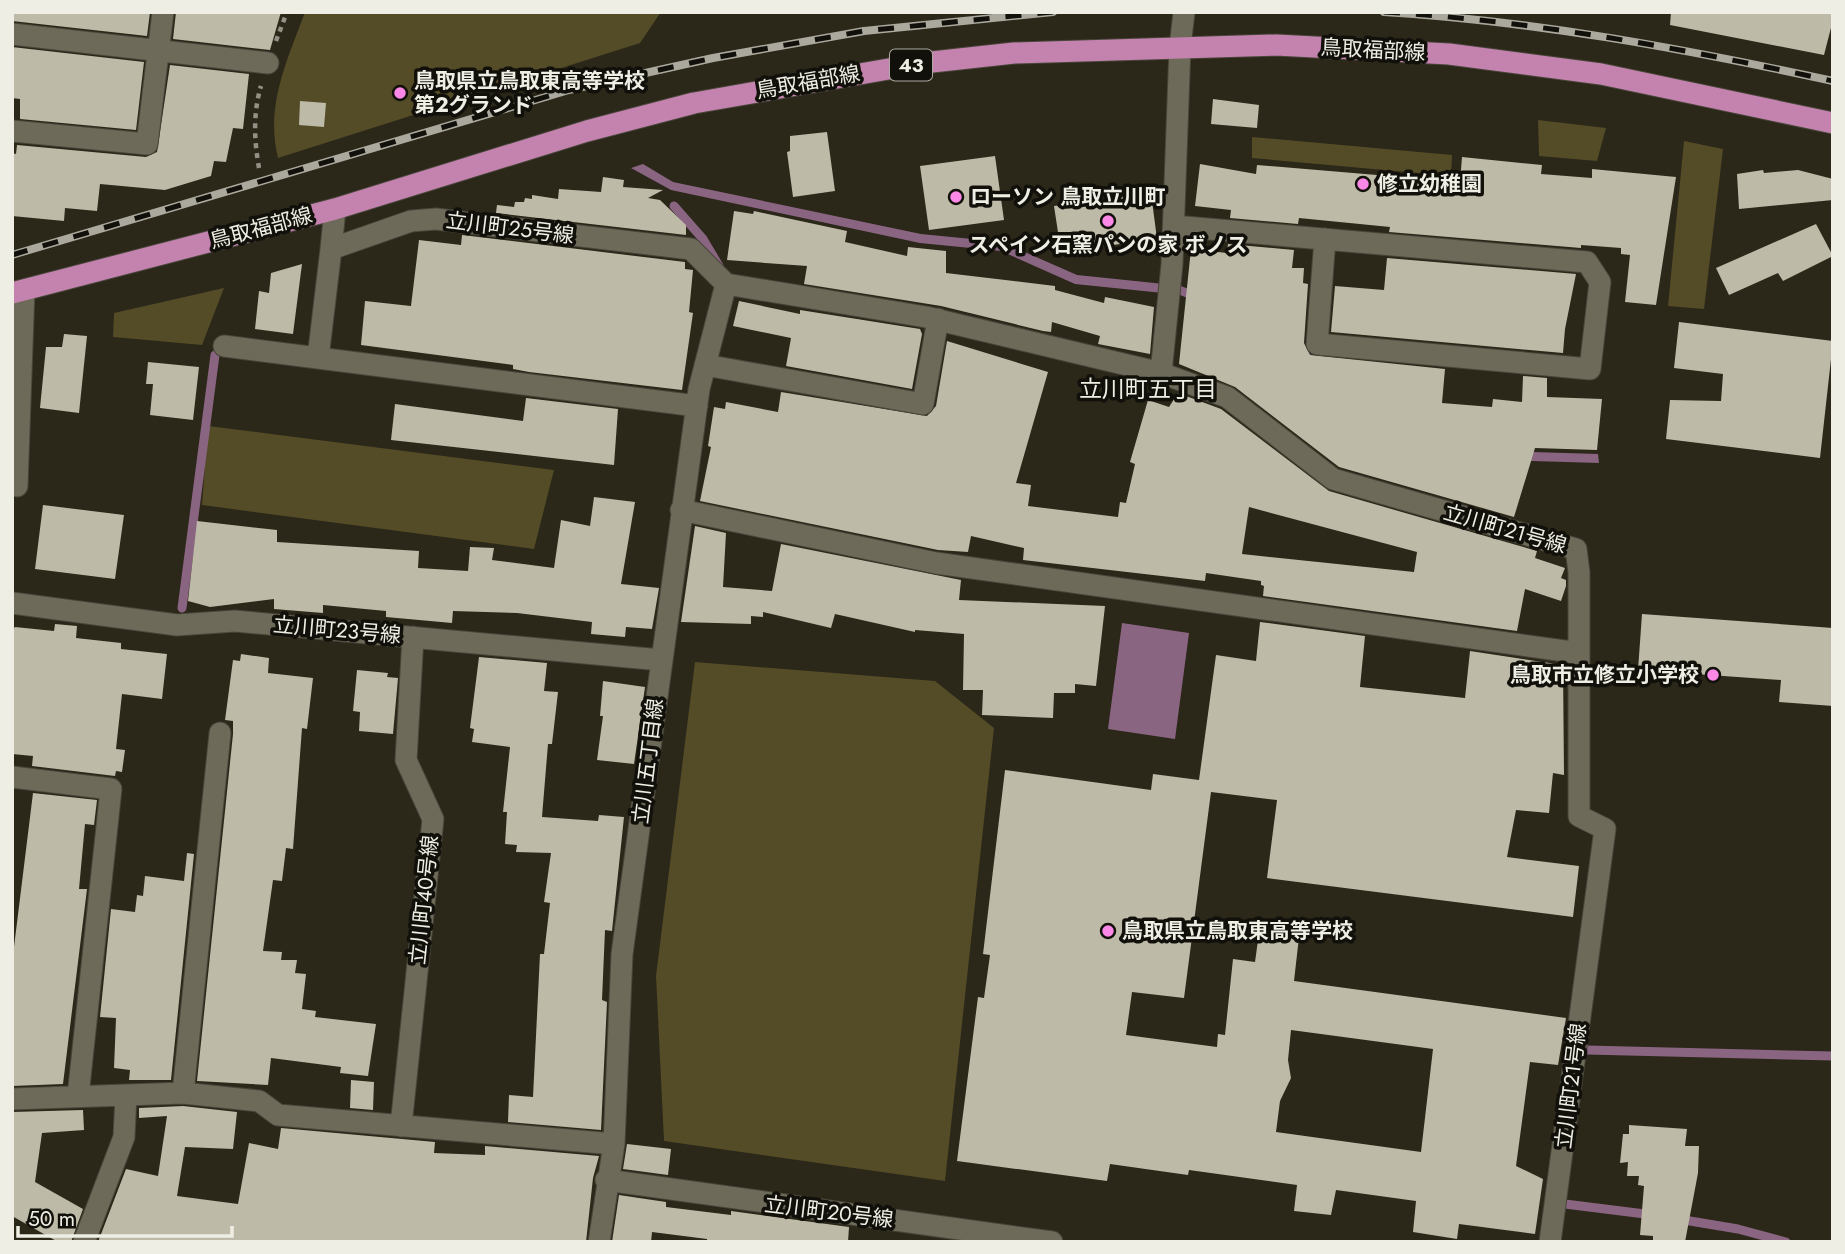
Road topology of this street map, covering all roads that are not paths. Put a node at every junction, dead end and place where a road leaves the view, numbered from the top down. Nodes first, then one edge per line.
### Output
1 (163, 12) edge
2 (1184, 12) edge
3 (12, 34) edge
4 (1180, 47) junction
5 (158, 49) junction
6 (268, 63) dead end
7 (1833, 123) edge
8 (12, 131) edge
9 (335, 209) junction
10 (1174, 226) junction
11 (1325, 239) junction
12 (331, 249) junction
13 (726, 284) junction
14 (18, 292) edge
15 (938, 319) junction
16 (224, 346) dead end
17 (318, 358) junction
18 (705, 365) junction
19 (1161, 373) junction
20 (696, 406) junction
21 (17, 486) dead end
22 (681, 510) junction
23 (12, 603) edge
24 (413, 637) junction
25 (1579, 653) junction
26 (662, 660) junction
27 (220, 733) dead end
28 (12, 777) edge
29 (183, 1093) junction
30 (126, 1095) junction
31 (78, 1096) junction
32 (12, 1099) edge
33 (401, 1126) junction
34 (614, 1144) junction
35 (606, 1180) junction
36 (993, 1238) edge
37 (84, 1242) edge
38 (599, 1242) edge
39 (1052, 1242) edge
40 (1550, 1242) edge

1 - 5 street
2 - 4 street
3 - 5 street
4 - 7 main road, 鳥取福部線 / 43
4 - 9 main road, 鳥取福部線 / 43
4 - 10 street
5 - 6 street
5 - 8 street
9 - 12 street
9 - 14 main road, 鳥取福部線 / 43
10 - 11 street
10 - 19 street
11 - 11 street
12 - 13 street, 立川町25号線
12 - 17 street
13 - 15 street
13 - 18 street, 立川五丁目線
14 - 21 street
15 - 18 street
15 - 19 street
16 - 17 street
17 - 20 street
18 - 20 street, 立川五丁目線
19 - 25 street, 立川町21号線
20 - 22 street, 立川五丁目線
22 - 25 street
22 - 26 street, 立川五丁目線
23 - 24 street, 立川町23号線
24 - 26 street, 立川町23号線
24 - 33 street, 立川町40号線
25 - 40 street, 立川町21号線
26 - 34 street, 立川五丁目線
27 - 29 street
28 - 31 street
29 - 30 street
29 - 33 street
30 - 31 street
30 - 37 street
31 - 32 street
33 - 34 street
34 - 35 street, 立川五丁目線
35 - 36 street, 立川町20号線
35 - 38 street, 立川五丁目線
36 - 39 street, 立川町20号線

